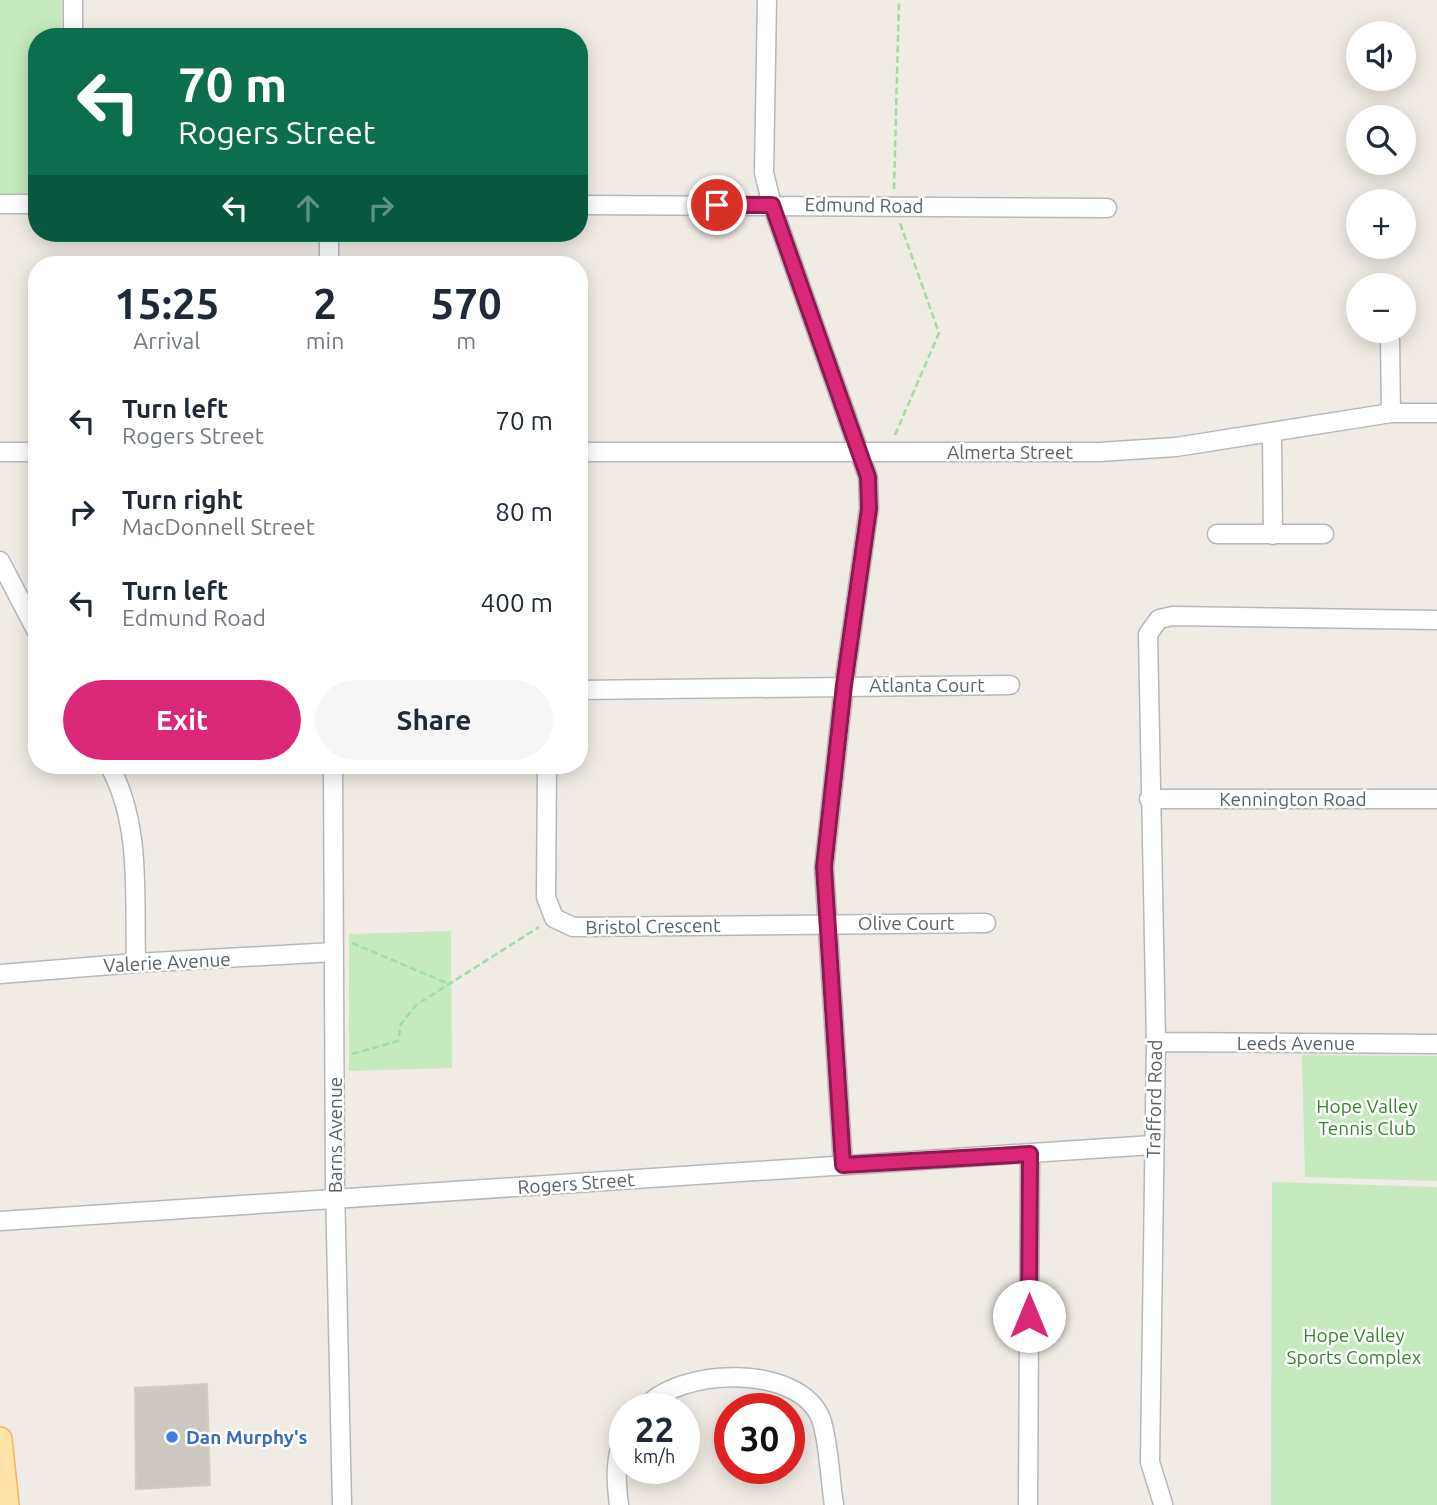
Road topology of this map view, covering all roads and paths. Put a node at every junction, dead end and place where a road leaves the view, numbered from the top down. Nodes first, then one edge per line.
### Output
1 (73, 0) edge
2 (766, 0) edge
3 (899, 0) edge
4 (73, 28) edge
5 (0, 204) edge
6 (28, 204) edge
7 (588, 205) edge
8 (772, 205) junction
9 (893, 206) junction
10 (1107, 208) dead end
11 (1390, 343) edge
12 (1391, 413) junction
13 (1437, 413) edge
14 (1272, 432) junction
15 (857, 450) junction
16 (888, 451) junction
17 (0, 452) edge
18 (28, 452) edge
19 (588, 452) edge
20 (1217, 534) dead end
21 (1324, 534) dead end
22 (1273, 535) junction
23 (0, 561) edge
24 (28, 615) edge
25 (1437, 620) edge
26 (844, 685) junction
27 (1010, 685) dead end
28 (588, 690) edge
29 (113, 774) edge
30 (333, 774) edge
31 (547, 774) edge
32 (1149, 799) junction
33 (1437, 799) edge
34 (554, 918) junction
35 (826, 923) junction
36 (986, 923) dead end
37 (334, 944) junction
38 (136, 962) junction
39 (0, 974) edge
40 (449, 984) junction
41 (1156, 1042) junction
42 (1437, 1044) edge
43 (335, 1059) junction
44 (1152, 1145) junction
45 (1030, 1154) junction
46 (843, 1165) junction
47 (335, 1199) junction
48 (0, 1221) edge
49 (667, 1393) edge
50 (0, 1439) edge
51 (616, 1484) edge
52 (1163, 1504) edge
53 (7, 1505) edge
54 (342, 1505) edge
55 (619, 1505) edge
56 (834, 1505) edge
57 (1028, 1505) edge

1 - 4 street
2 - 8 street
3 - 9 path
5 - 6 street
7 - 8 street, Edmund Road
8 - 9 street, Edmund Road
8 - 15 street
9 - 10 street, Edmund Road
9 - 16 path
11 - 12 street
12 - 13 street, Almerta Street
12 - 14 street, Almerta Street
14 - 16 street, Almerta Street
14 - 22 street
15 - 16 street, Almerta Street
15 - 19 street, Almerta Street
15 - 26 street
17 - 18 street
20 - 22 street
21 - 22 street
23 - 24 street
25 - 32 street, Trafford Road
26 - 27 street, Atlanta Court
26 - 28 street
26 - 35 street
29 - 38 street
30 - 37 street, Barns Avenue
31 - 34 street
32 - 33 street, Kennington Road
32 - 41 street, Trafford Road
34 - 35 street, Bristol Crescent
34 - 40 path
35 - 36 street, Olive Court
35 - 46 street
37 - 38 street, Valerie Avenue
37 - 40 path
37 - 43 street, Barns Avenue
38 - 39 street, Valerie Avenue
40 - 43 path
41 - 42 street, Leeds Avenue
41 - 44 street, Trafford Road
43 - 47 street, Barns Avenue
44 - 45 street, Rogers Street
44 - 52 street, Trafford Road
45 - 46 street, Rogers Street
45 - 57 street
46 - 47 street, Rogers Street
47 - 48 street, Rogers Street
47 - 54 street, Barns Avenue
49 - 56 street
50 - 53 main road
51 - 55 street

